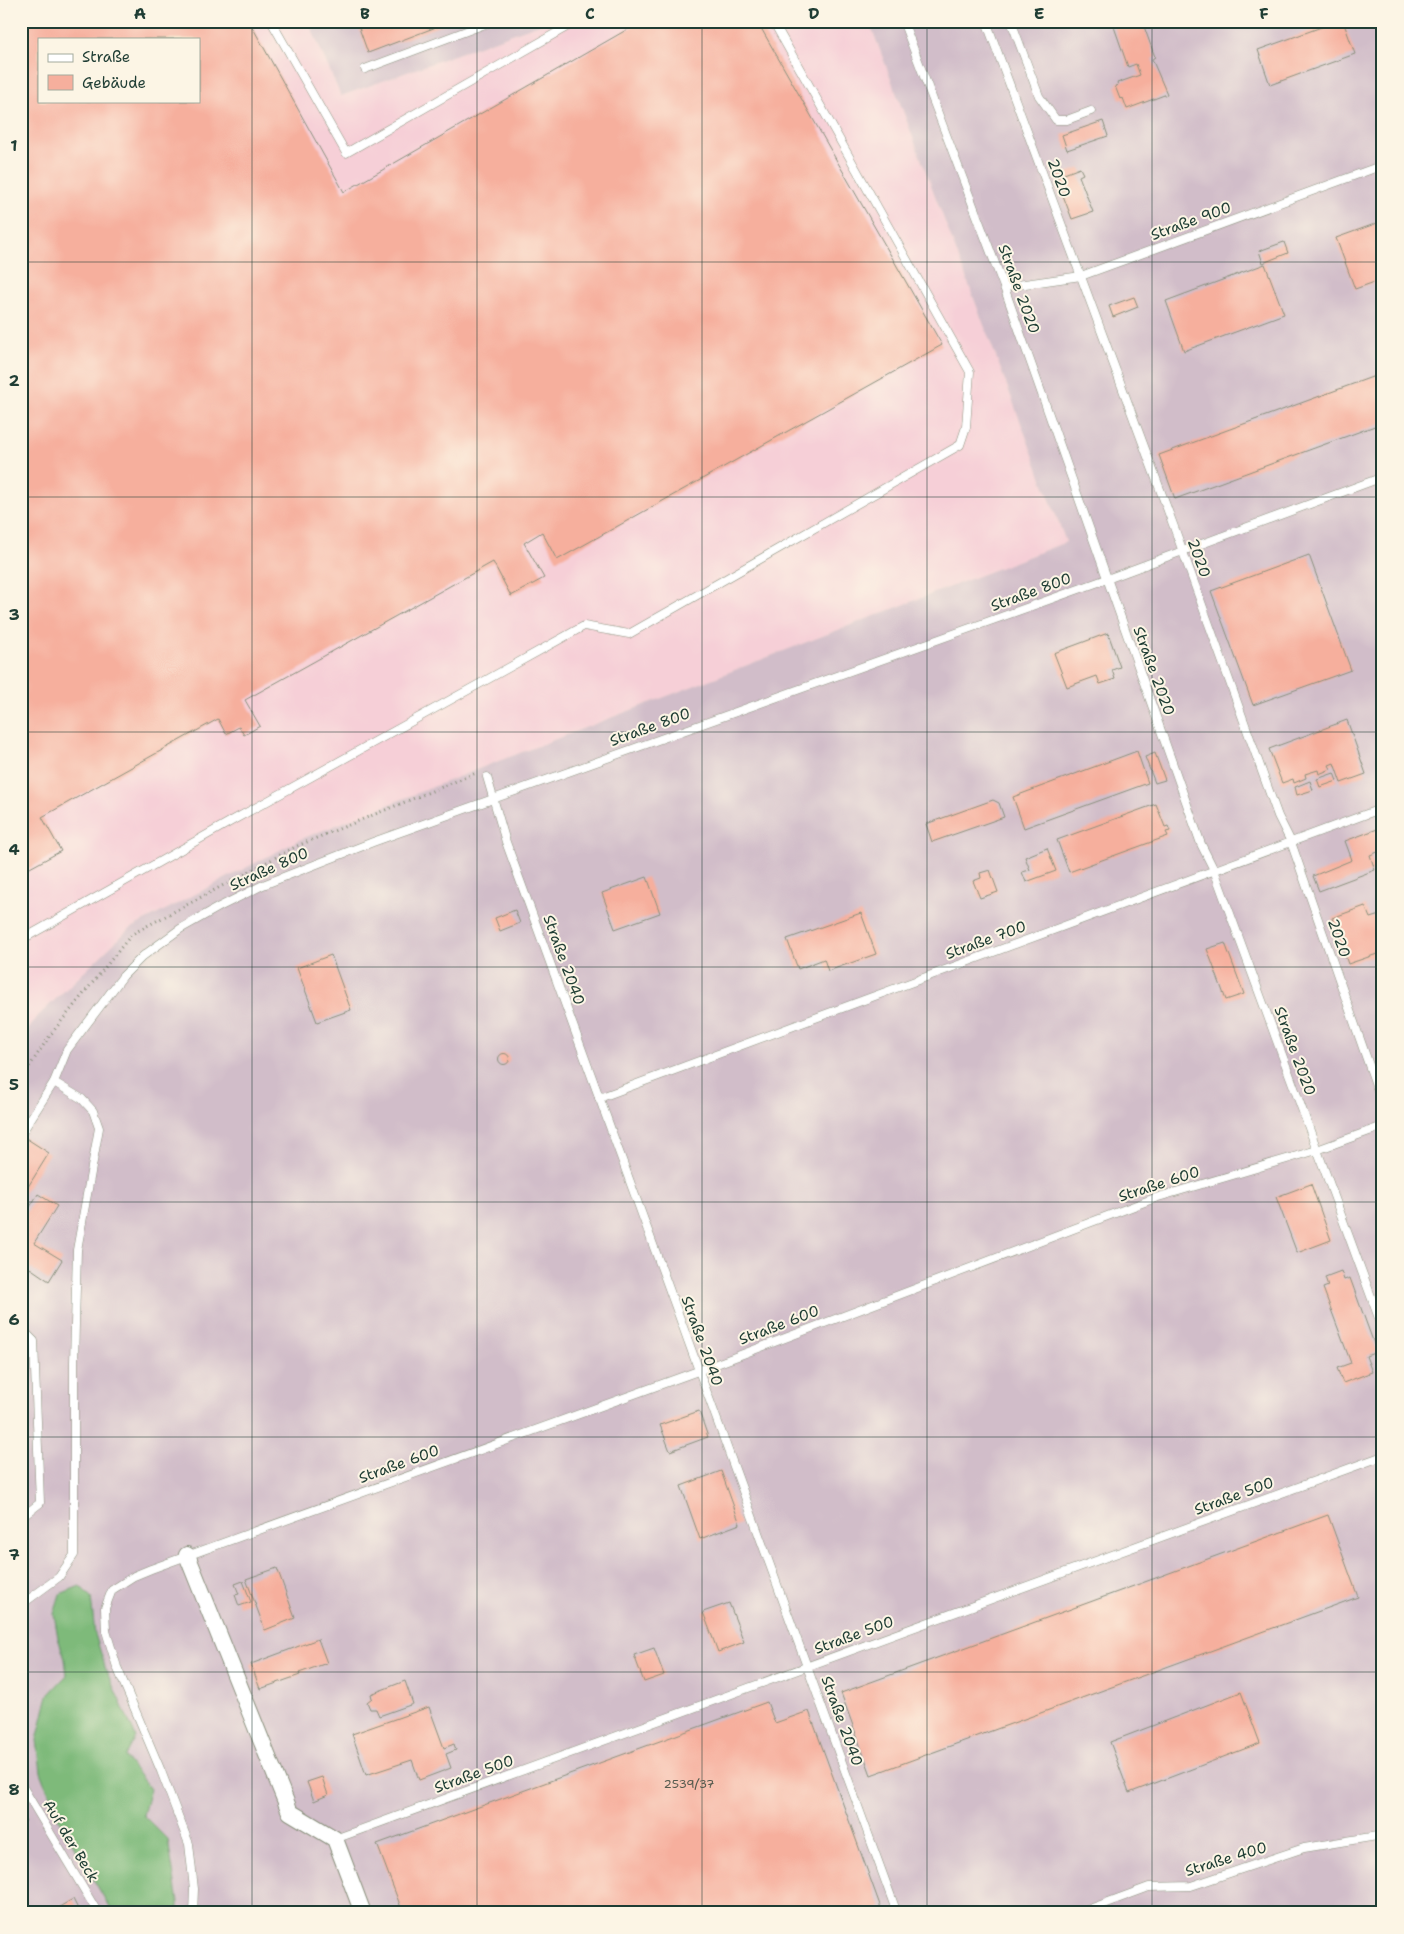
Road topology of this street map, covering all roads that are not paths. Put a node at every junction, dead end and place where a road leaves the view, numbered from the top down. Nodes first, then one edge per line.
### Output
1 (271, 21) edge
2 (492, 21) edge
3 (577, 21) edge
4 (773, 21) edge
5 (903, 21) edge
6 (986, 21) edge
7 (1011, 21) edge
8 (365, 68) dead end
9 (1091, 111) dead end
10 (1383, 166) edge
11 (1081, 276) junction
12 (1004, 287) junction
13 (1383, 477) edge
14 (1182, 552) junction
15 (1107, 579) junction
16 (487, 777) dead end
17 (493, 798) junction
18 (1383, 808) edge
19 (1291, 842) junction
20 (1214, 870) junction
21 (21, 940) edge
22 (54, 1082) junction
23 (599, 1098) junction
24 (1383, 1105) edge
25 (1383, 1126) edge
26 (21, 1134) edge
27 (1317, 1150) junction
28 (21, 1328) edge
29 (1383, 1329) edge
30 (698, 1370) junction
31 (1383, 1456) edge
32 (21, 1518) edge
33 (187, 1555) junction
34 (21, 1605) edge
35 (807, 1667) junction
36 (21, 1784) edge
37 (1383, 1835) edge
38 (335, 1839) junction
39 (98, 1913) edge
40 (193, 1913) edge
41 (362, 1913) edge
42 (897, 1913) edge
43 (1079, 1913) edge

1 - 3 lane
2 - 8 lane
4 - 21 lane
5 - 12 lane, Straße 2020
6 - 11 lane, 2020
7 - 9 lane
10 - 11 lane, Straße 900
11 - 12 lane, Straße 900
11 - 14 lane, 2020
12 - 15 lane, Straße 2020
13 - 14 lane, Straße 800
14 - 15 lane, Straße 800
14 - 19 lane, 2020
15 - 17 lane, Straße 800
15 - 20 lane, Straße 2020
16 - 17 lane, Straße 2040
17 - 22 lane, Straße 800
17 - 23 lane, Straße 2040
18 - 19 lane, Straße 700
19 - 20 lane, Straße 700
19 - 24 lane, 2020
20 - 23 lane, Straße 700
20 - 27 lane, Straße 2020
22 - 26 lane, Straße 800
22 - 34 lane
23 - 30 lane, Straße 2040
25 - 27 lane, Straße 600
27 - 29 lane, Straße 2020
27 - 30 lane, Straße 600
28 - 32 lane
30 - 33 lane, Straße 600
30 - 35 lane, Straße 2040
31 - 35 lane, Straße 500
33 - 38 street
33 - 40 lane, Straße 600
35 - 38 lane, Straße 500
35 - 42 lane, Straße 2040
36 - 39 lane, Auf der Beck
37 - 43 lane, Straße 400
38 - 41 street

